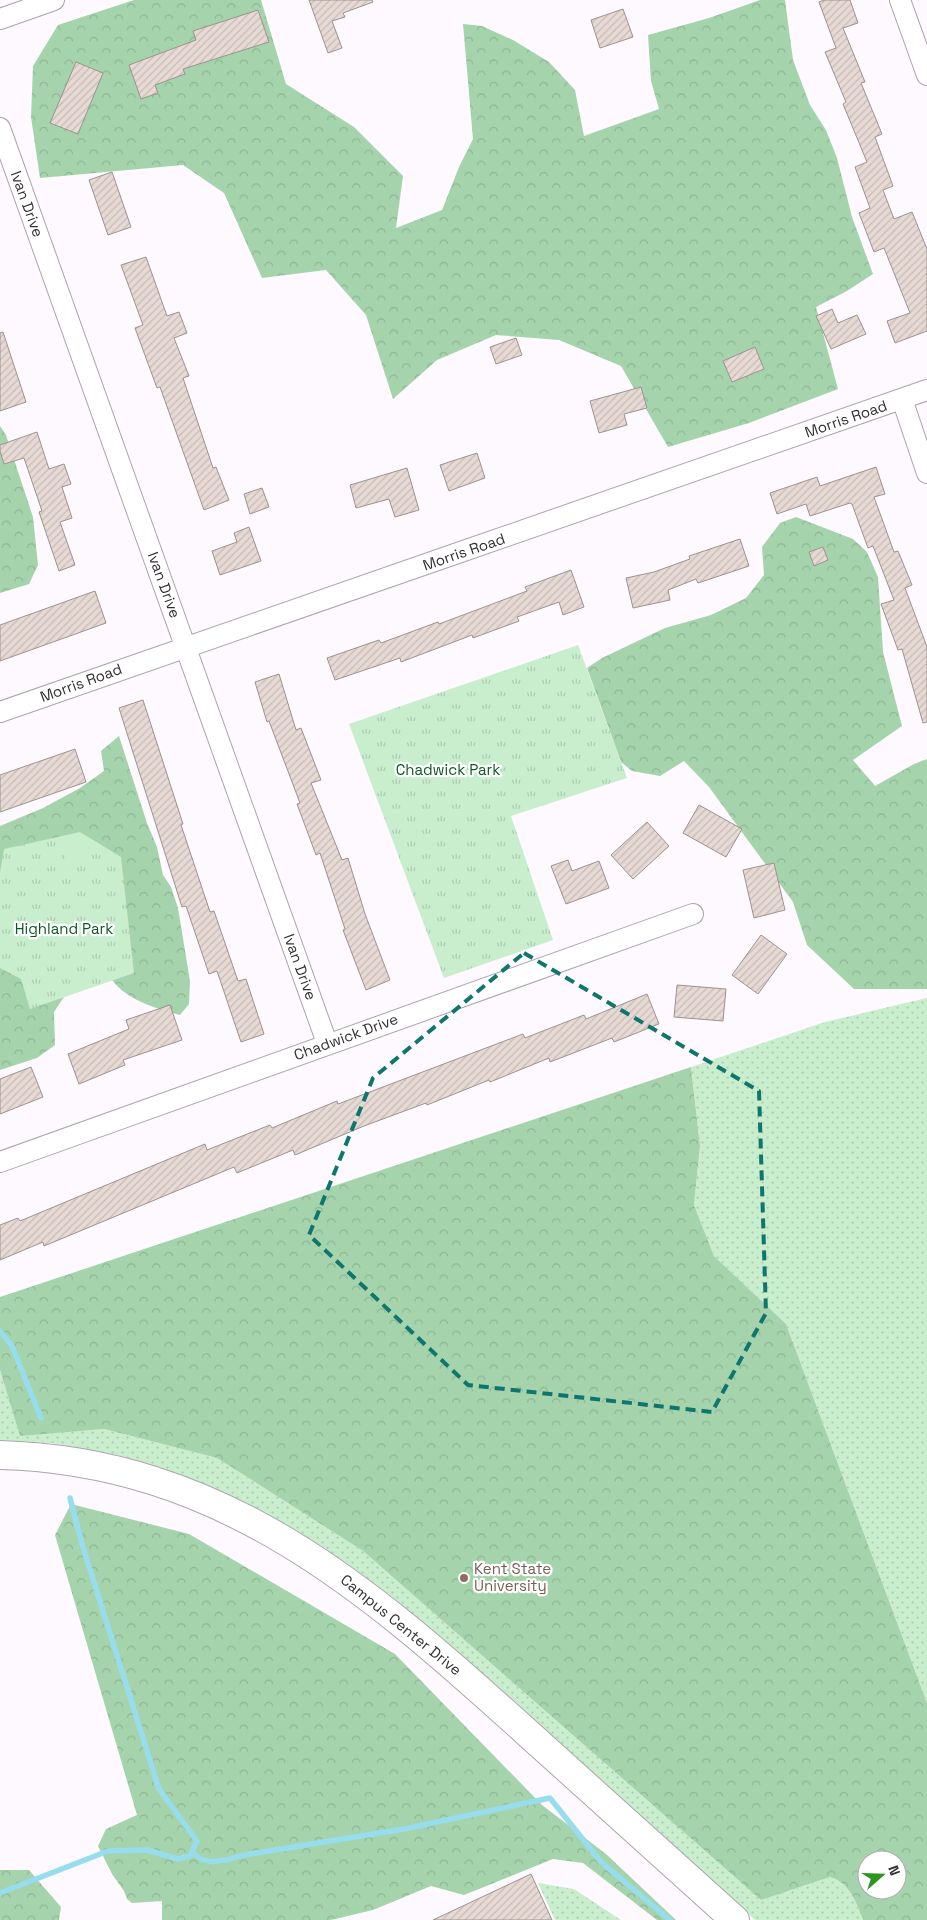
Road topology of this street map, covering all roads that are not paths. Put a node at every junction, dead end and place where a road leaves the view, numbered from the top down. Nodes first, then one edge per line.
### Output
1 (54, 0) edge
2 (900, 0) edge
3 (0, 19) edge
4 (927, 75) edge
5 (0, 128) edge
6 (927, 390) edge
7 (902, 399) junction
8 (927, 473) edge
9 (186, 646) junction
10 (0, 712) edge
11 (693, 914) dead end
12 (327, 1044) junction
13 (0, 1162) edge
14 (0, 1455) edge
15 (734, 1920) edge

1 - 3 street
2 - 4 street
5 - 9 street, Ivan Drive
6 - 7 street, Morris Road
7 - 8 street
7 - 9 street, Morris Road
9 - 10 street, Morris Road
9 - 12 street, Ivan Drive
11 - 12 street, Chadwick Drive
12 - 13 street, Chadwick Drive
14 - 15 street, Campus Center Drive

